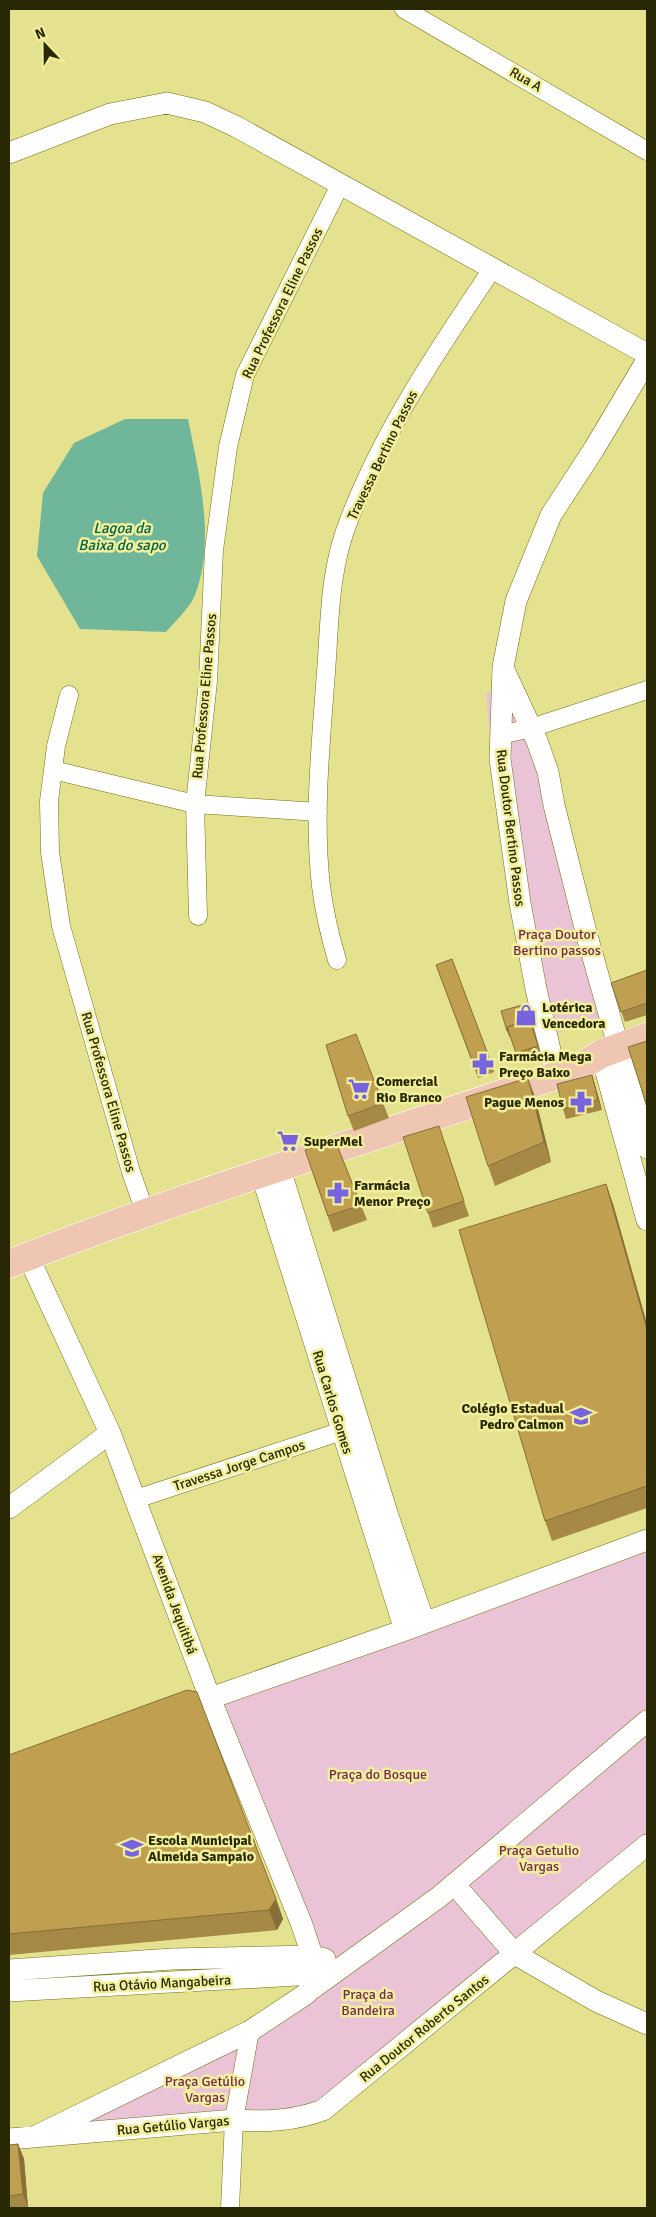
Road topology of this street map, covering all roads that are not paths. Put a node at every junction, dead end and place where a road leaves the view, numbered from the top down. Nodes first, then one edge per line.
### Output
1 (404, 9) edge
2 (647, 151) edge
3 (9, 153) edge
4 (340, 185) junction
5 (493, 268) junction
6 (647, 354) edge
7 (647, 360) edge
8 (503, 667) junction
9 (647, 690) edge
10 (69, 695) dead end
11 (531, 728) junction
12 (500, 735) junction
13 (53, 770) junction
14 (195, 804) junction
15 (318, 812) junction
16 (198, 916) dead end
17 (337, 960) dead end
18 (647, 1037) edge
19 (619, 1059) edge
20 (567, 1072) junction
21 (647, 1148) edge
22 (270, 1170) junction
23 (145, 1212) junction
24 (647, 1220) edge
25 (18, 1260) edge
26 (351, 1428) junction
27 (110, 1433) junction
28 (136, 1499) junction
29 (9, 1508) edge
30 (647, 1540) edge
31 (415, 1626) junction
32 (210, 1698) junction
33 (183, 1708) edge
34 (647, 1721) edge
35 (647, 1845) edge
36 (454, 1884) junction
37 (515, 1954) junction
38 (345, 1963) junction
39 (9, 1970) edge
40 (313, 1972) junction
41 (9, 1991) edge
42 (647, 2024) edge
43 (250, 2031) junction
44 (333, 2103) joint
45 (234, 2120) junction
46 (34, 2137) junction
47 (9, 2139) edge
48 (230, 2208) edge

1 - 2 street, Rua A
3 - 4 street
4 - 5 street
4 - 14 street, Rua Professora Eline Passos
5 - 6 street
5 - 15 street, Travessa Bertino Passos
7 - 8 street, Rua Doutor Bertino Passos
8 - 11 street
8 - 12 street, Rua Doutor Bertino Passos
9 - 11 street
10 - 13 street, Rua Professora Eline Passos
11 - 12 street
11 - 19 street
12 - 20 street, Rua Doutor Bertino Passos
13 - 14 street
13 - 23 street, Rua Professora Eline Passos
14 - 15 street
14 - 16 street, Rua Professora Eline Passos
15 - 17 street, Travessa Bertino Passos
18 - 19 main road
19 - 20 main road
19 - 21 street
19 - 24 street
20 - 22 main road
22 - 23 main road
22 - 26 street, Rua Carlos Gomes
23 - 25 main road
25 - 27 street, Avenida Jequitibá
26 - 28 street, Travessa Jorge Campos
26 - 31 street, Rua Carlos Gomes
27 - 28 street, Avenida Jequitibá
27 - 29 street
28 - 32 street, Avenida Jequitibá
30 - 31 street
31 - 32 street
32 - 33 street
32 - 40 street, Avenida Jequitibá
34 - 36 street
35 - 37 street, Rua Doutor Roberto Santos
36 - 37 street
36 - 38 street
37 - 42 street
37 - 44 street, Rua Doutor Roberto Santos
38 - 40 street
38 - 40 street
39 - 40 street, Rua Otávio Mangabeira
40 - 41 street, Rua Otávio Mangabeira
40 - 43 street
43 - 45 street
43 - 46 street
44 - 45 street, Rua Getúlio Vargas
45 - 46 street, Rua Getúlio Vargas
45 - 48 street
46 - 47 street, Rua Getúlio Vargas

